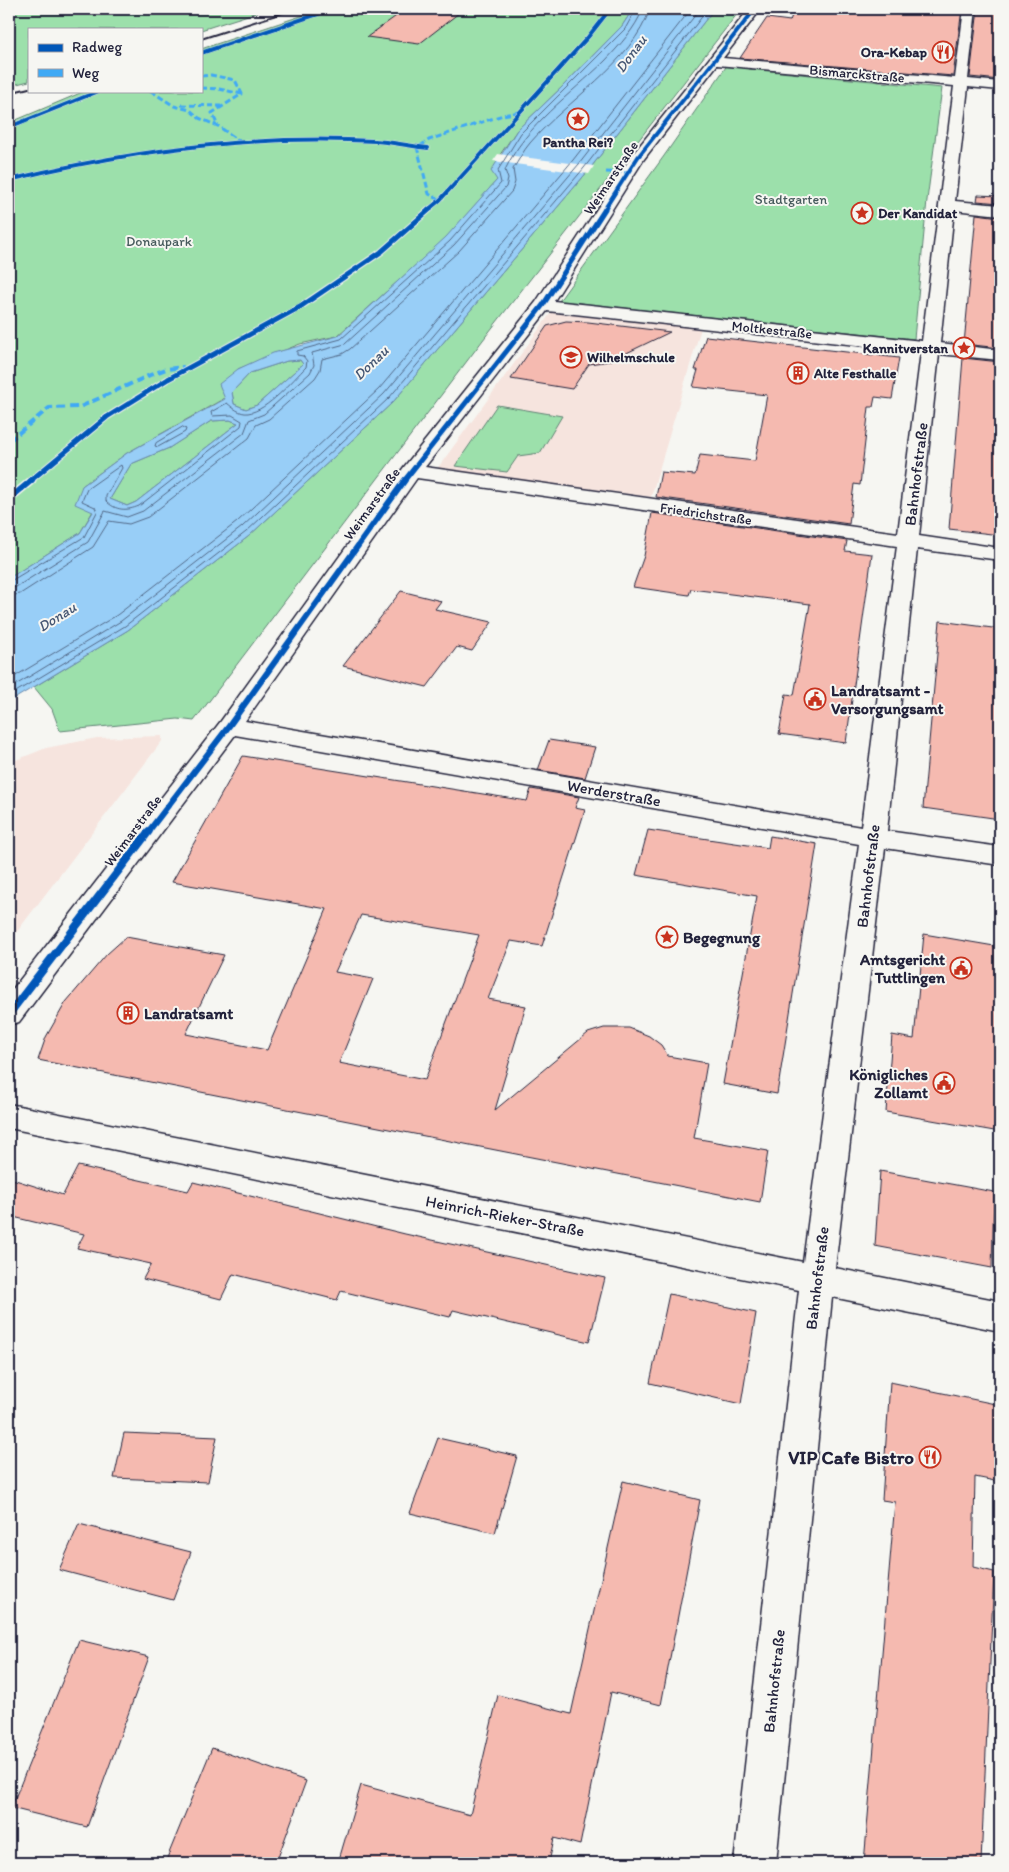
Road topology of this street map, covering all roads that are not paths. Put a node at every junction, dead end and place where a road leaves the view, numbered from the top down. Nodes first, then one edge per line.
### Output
1 (755, 9) edge
2 (970, 9) edge
3 (714, 62) junction
4 (962, 83) junction
5 (1000, 86) edge
6 (948, 205) junction
7 (1000, 210) edge
8 (543, 305) junction
9 (929, 347) junction
10 (1000, 355) edge
11 (411, 471) junction
12 (907, 543) junction
13 (1000, 554) edge
14 (229, 726) junction
15 (873, 838) junction
16 (1000, 856) edge
17 (9, 1014) edge
18 (9, 1116) edge
19 (817, 1279) junction
20 (1000, 1316) edge
21 (755, 1863) edge

1 - 3 street, Weimarstraße
2 - 4 street, Bahnhofstraße
3 - 4 street, Bismarckstraße
3 - 8 street, Weimarstraße
4 - 5 street, Bismarckstraße
4 - 6 street, Bahnhofstraße
6 - 7 street
6 - 9 street, Bahnhofstraße
8 - 9 street, Moltkestraße
8 - 11 street, Weimarstraße
9 - 10 street, Moltkestraße
9 - 12 street, Bahnhofstraße
11 - 12 street, Friedrichstraße
11 - 14 street, Weimarstraße
12 - 13 street, Friedrichstraße
12 - 15 street, Bahnhofstraße
14 - 15 street, Werderstraße
14 - 17 street, Weimarstraße
15 - 16 street, Werderstraße
15 - 19 street, Bahnhofstraße
18 - 19 street, Heinrich-Rieker-Straße
19 - 20 street, Heinrich-Rieker-Straße
19 - 21 street, Bahnhofstraße

